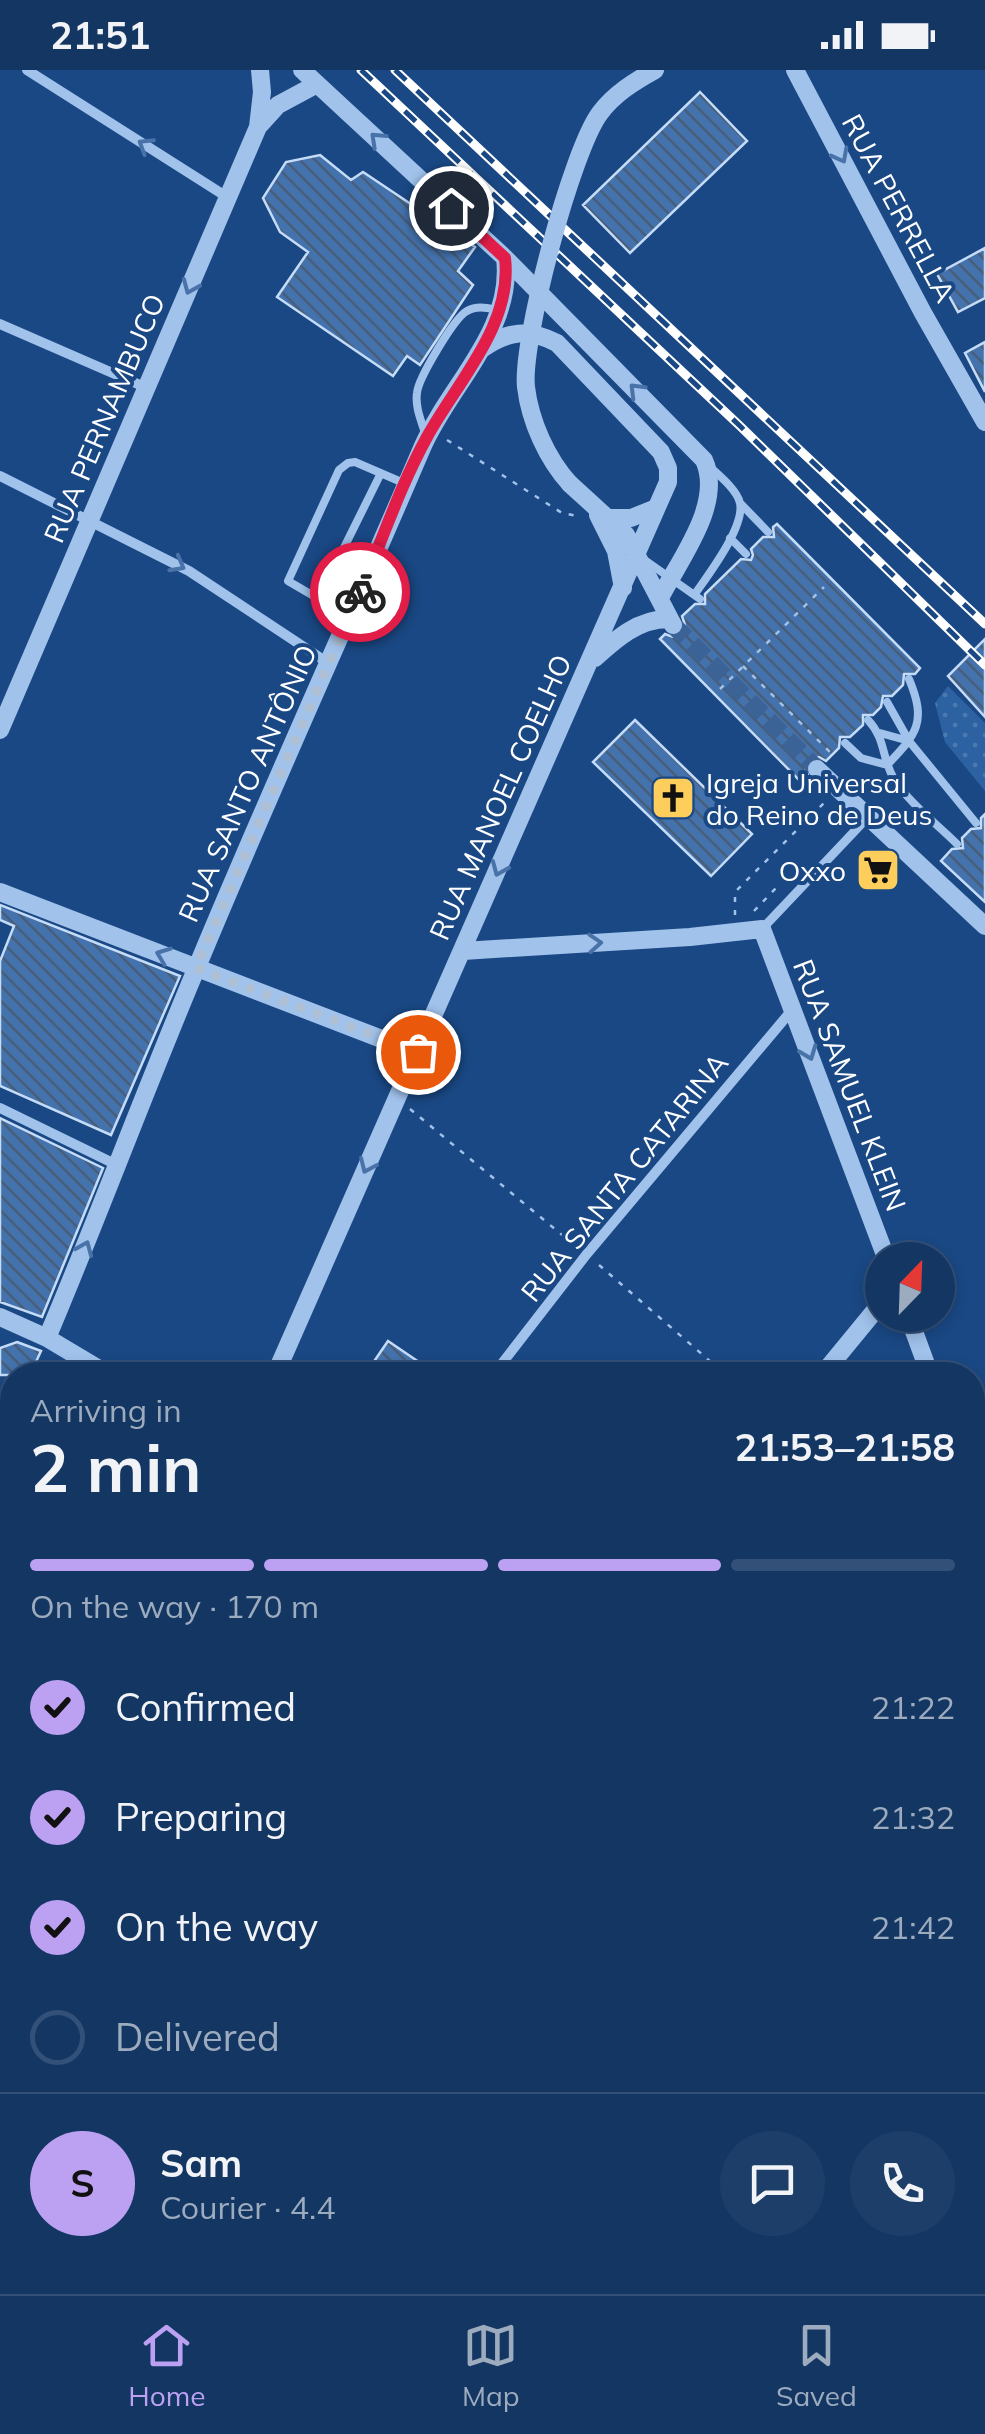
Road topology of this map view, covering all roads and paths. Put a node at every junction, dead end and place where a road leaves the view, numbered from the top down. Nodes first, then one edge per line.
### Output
1 (27, 70) edge
2 (260, 70) edge
3 (302, 70) edge
4 (655, 70) edge
5 (796, 70) edge
6 (317, 84) junction
7 (258, 127) junction
8 (227, 196) junction
9 (505, 258) junction
10 (498, 310) junction
11 (0, 324) edge
12 (482, 350) junction
13 (147, 388) junction
14 (985, 422) edge
15 (429, 434) junction
16 (704, 460) junction
17 (381, 473) junction
18 (0, 476) edge
19 (406, 484) junction
20 (740, 504) junction
21 (656, 508) junction
22 (92, 520) junction
23 (607, 520) junction
24 (768, 532) dead end
25 (730, 538) junction
26 (746, 554) dead end
27 (638, 555) junction
28 (715, 565) junction
29 (724, 575) dead end
30 (671, 577) junction
31 (824, 587) dead end
32 (623, 588) junction
33 (660, 598) junction
34 (330, 664) junction
35 (587, 666) junction
36 (743, 666) junction
37 (909, 679) dead end
38 (720, 688) dead end
39 (887, 702) dead end
40 (868, 720) dead end
41 (0, 730) edge
42 (880, 733) junction
43 (909, 741) junction
44 (845, 742) dead end
45 (831, 753) dead end
46 (886, 765) junction
47 (818, 770) tunnel mouth
48 (838, 789) junction
49 (868, 817) junction
50 (976, 823) dead end
51 (957, 844) dead end
52 (776, 886) dead end
53 (0, 892) edge
54 (985, 926) edge
55 (762, 929) junction
56 (735, 932) junction
57 (463, 951) junction
58 (196, 968) junction
59 (792, 1010) junction
60 (418, 1052) junction
61 (398, 1098) junction
62 (0, 1108) edge
63 (119, 1166) junction
64 (881, 1242) edge
65 (586, 1255) junction
66 (0, 1317) edge
67 (865, 1323) edge
68 (914, 1332) edge
69 (48, 1338) junction
70 (88, 1362) edge
71 (281, 1362) edge
72 (507, 1362) edge
73 (711, 1362) edge
74 (833, 1362) edge
75 (925, 1362) edge

8 -> 1 street
2 - 7 street, RUA PERNAMBUCO
3 - 6 street
4 - 23 street, bridge
5 -> 14 street, RUA PERRELLA
6 - 7 street, RUA PERNAMBUCO
9 -> 6 street
7 - 8 street, RUA PERNAMBUCO
8 -> 13 street, RUA PERNAMBUCO
9 - 10 street, RUA SANTO ANTÔNIO
16 -> 9 street
10 - 12 street, RUA SANTO ANTÔNIO
10 - 15 lane
11 - 13 street
12 - 15 street, RUA SANTO ANTÔNIO
12 - 21 street, RUA MANOEL COELHO
13 - 22 street, RUA PERNAMBUCO
15 - 19 street, RUA SANTO ANTÔNIO
15 - 23 path
16 - 20 lane
16 - 30 street
17 - 17 lane
17 - 19 lane
18 - 22 street
19 - 34 street, RUA SANTO ANTÔNIO
20 - 24 lane
20 - 25 lane
21 - 23 street
21 - 27 street, RUA MANOEL COELHO
22 -> 34 street
22 - 41 street, RUA PERNAMBUCO
23 - 27 street
23 - 32 street
25 - 26 lane
25 - 28 lane
27 - 30 lane
27 - 32 street, RUA MANOEL COELHO
27 - 33 street
28 - 29 lane
28 - 30 lane
30 - 33 street
31 - 36 path
32 - 35 street, RUA MANOEL COELHO
33 - 35 street
34 - 58 street, RUA SANTO ANTÔNIO
35 -> 57 street, RUA MANOEL COELHO
36 - 38 path
36 - 45 path
37 - 43 lane
39 - 43 lane
40 - 42 lane
42 - 43 lane
42 - 46 lane
43 - 46 lane
43 - 50 lane
44 - 46 lane
46 - 51 lane
47 - 48 street
48 - 49 street
48 - 56 path
49 - 54 street
49 - 55 street
52 - 56 path
58 -> 53 street
55 - 56 street
55 - 59 street, RUA SAMUEL KLEIN
57 -> 56 street
57 - 60 street, RUA MANOEL COELHO
58 - 60 street
58 - 63 street, RUA SANTO ANTÔNIO
59 -> 64 street, RUA SAMUEL KLEIN
59 - 65 street, RUA SANTA CATARINA
60 - 61 street, RUA MANOEL COELHO
61 - 65 path
61 -> 71 street, RUA MANOEL COELHO
62 - 63 street
69 -> 63 street, RUA SANTO ANTÔNIO
65 - 72 street, RUA SANTA CATARINA
65 - 73 path
66 - 69 street
67 - 74 street
68 - 75 street
69 - 70 street

